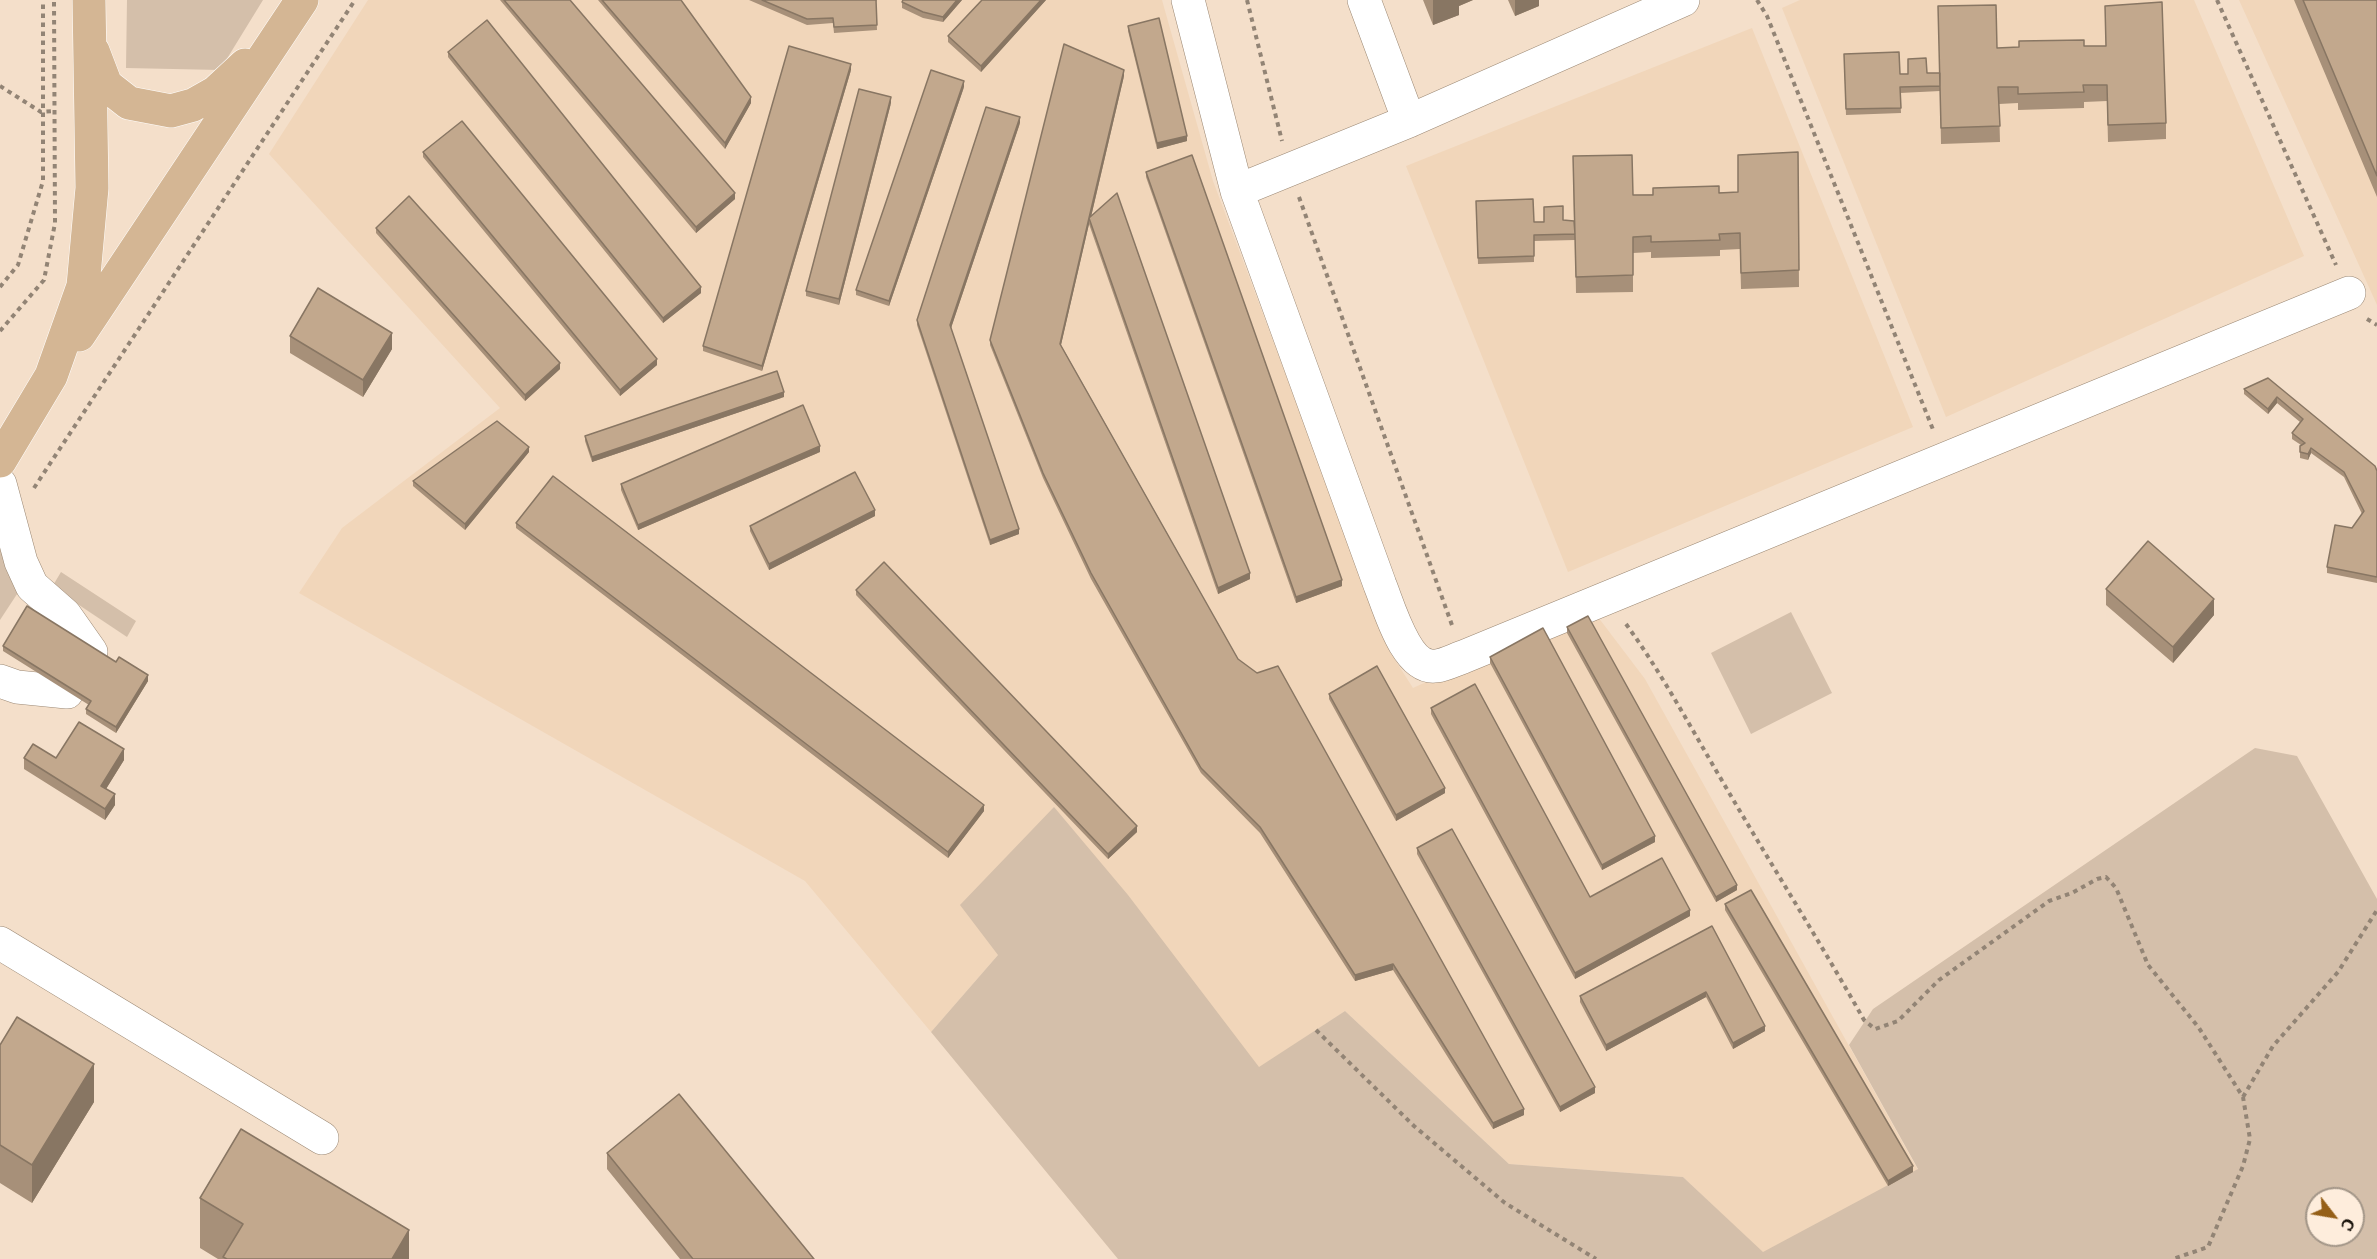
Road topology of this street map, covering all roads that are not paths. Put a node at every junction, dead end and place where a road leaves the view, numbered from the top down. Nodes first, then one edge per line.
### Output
1 (89, 0) edge
2 (302, 0) edge
3 (1188, 0) edge
4 (1364, 0) edge
5 (1683, 0) edge
6 (280, 33) junction
7 (89, 42) junction
8 (1409, 121) junction
9 (1237, 190) junction
10 (2345, 284) road end
11 (51, 376) junction
12 (0, 461) edge
13 (0, 484) edge
14 (0, 681) edge
15 (0, 943) edge
16 (322, 1138) dead end

1 - 7 main road
2 - 6 main road
3 - 9 lane
4 - 8 lane
5 - 8 lane
6 - 7 main road
6 - 11 main road
7 - 11 main road
8 - 9 lane
9 - 10 lane
11 - 12 main road
13 - 14 lane
15 - 16 lane

